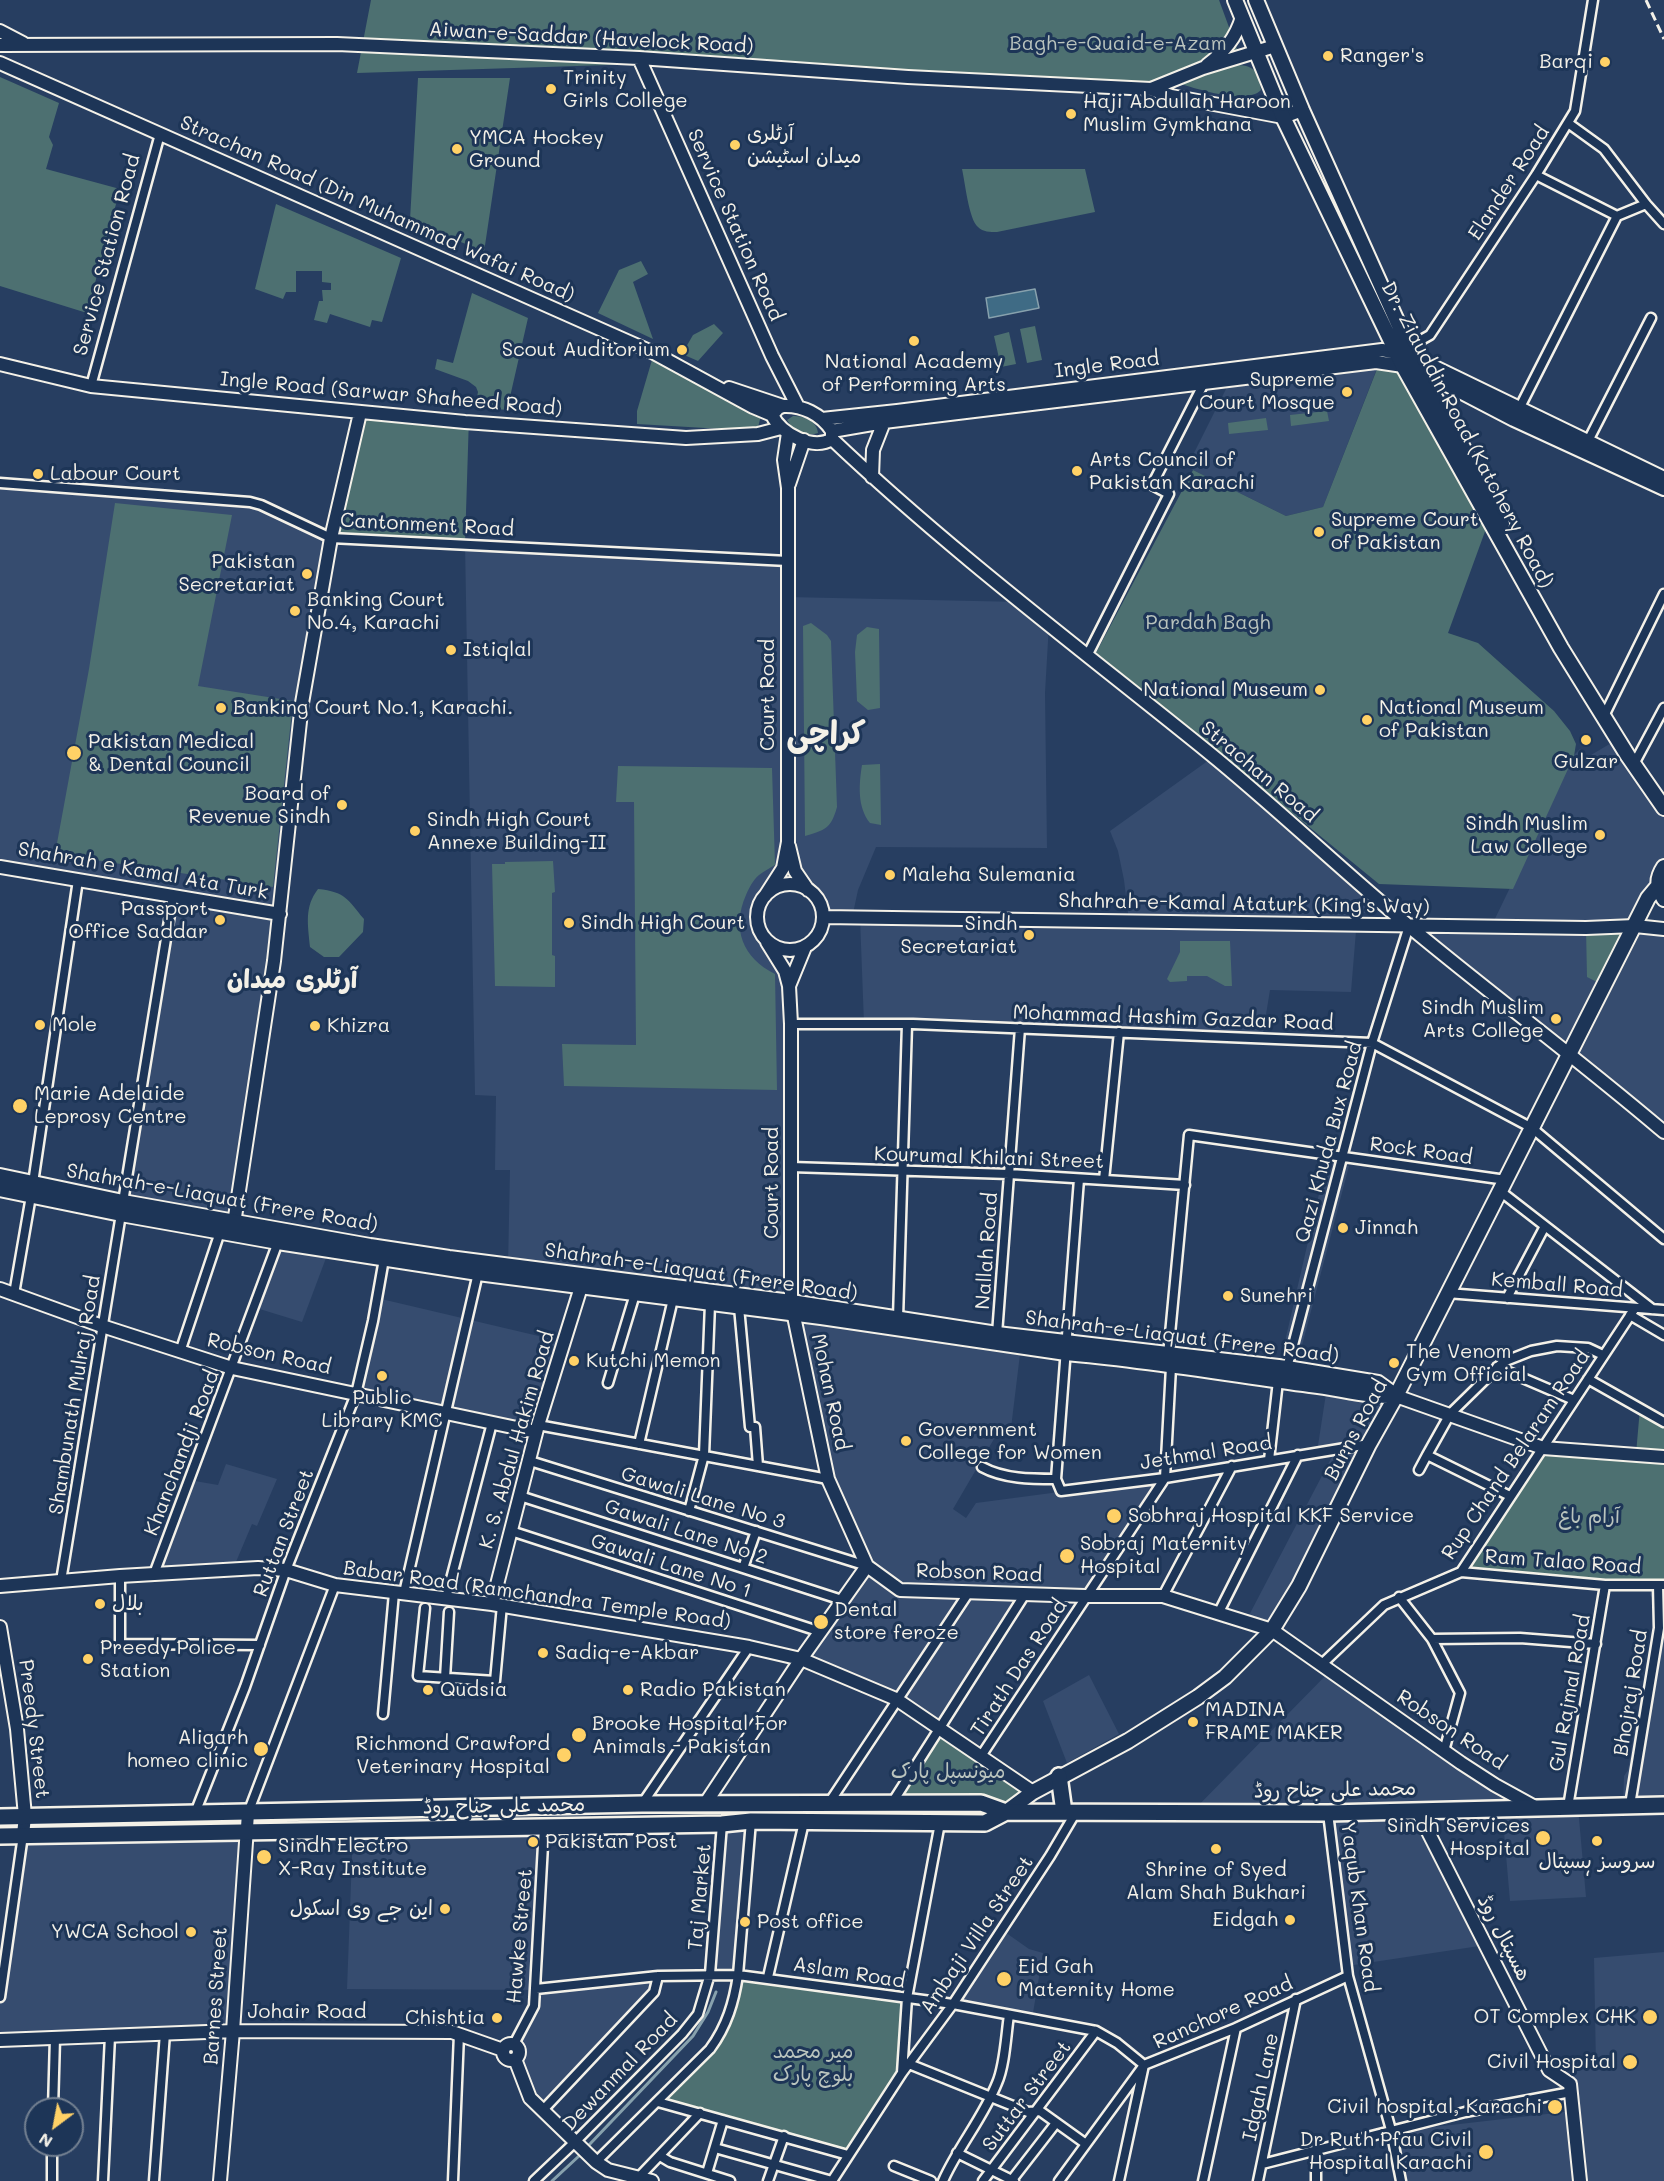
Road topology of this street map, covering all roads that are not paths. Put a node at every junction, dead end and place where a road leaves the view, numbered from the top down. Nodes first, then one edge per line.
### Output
1 (1235, 0) edge
2 (1256, 0) edge
3 (1593, 0) edge
4 (1242, 17) junction
5 (0, 31) edge
6 (28, 45) junction
7 (0, 46) edge
8 (1275, 46) junction
9 (1256, 51) junction
10 (639, 57) junction
11 (0, 63) edge
12 (1203, 68) junction
13 (28, 76) junction
14 (1151, 89) junction
15 (1302, 110) junction
16 (1283, 117) junction
17 (1568, 123) junction
18 (160, 134) junction
19 (1536, 175) junction
20 (1646, 204) junction
21 (1617, 216) junction
22 (1664, 224) edge
23 (1651, 318) dead end
24 (1415, 358) junction
25 (1400, 359) junction
26 (0, 364) edge
27 (708, 381) junction
28 (1204, 383) junction
29 (91, 387) junction
30 (783, 406) junction
31 (798, 407) junction
32 (1519, 410) junction
33 (360, 412) junction
34 (772, 415) junction
35 (822, 419) junction
36 (884, 422) junction
37 (785, 430) junction
38 (832, 435) junction
39 (804, 440) junction
40 (1588, 441) junction
41 (872, 477) junction
42 (1664, 479) edge
43 (0, 483) edge
44 (788, 488) junction
45 (1664, 488) edge
46 (331, 538) junction
47 (788, 561) junction
48 (1664, 594) edge
49 (1087, 656) junction
50 (1664, 708) edge
51 (1605, 713) junction
52 (1635, 762) junction
53 (1664, 802) edge
54 (1664, 808) edge
55 (788, 842) junction
56 (0, 867) edge
57 (1664, 867) edge
58 (78, 880) junction
59 (1658, 886) junction
60 (808, 890) junction
61 (173, 896) junction
62 (765, 896) junction
63 (1664, 899) edge
64 (280, 914) junction
65 (823, 917) junction
66 (1409, 926) junction
67 (1635, 926) junction
68 (1664, 930) edge
69 (764, 938) junction
70 (805, 947) junction
71 (789, 986) junction
72 (791, 1024) junction
73 (907, 1024) junction
74 (1020, 1028) junction
75 (1119, 1032) junction
76 (1372, 1042) junction
77 (1569, 1054) junction
78 (1532, 1128) junction
79 (1664, 1131) edge
80 (1341, 1156) junction
81 (791, 1167) junction
82 (903, 1171) junction
83 (1009, 1174) junction
84 (0, 1176) edge
85 (1079, 1179) junction
86 (1104, 1180) junction
87 (1185, 1185) junction
88 (1503, 1186) junction
89 (0, 1189) edge
90 (32, 1190) junction
91 (122, 1208) junction
92 (1545, 1226) junction
93 (229, 1230) junction
94 (1664, 1239) edge
95 (278, 1242) junction
96 (384, 1259) junction
97 (478, 1273) junction
98 (581, 1287) junction
99 (0, 1289) edge
100 (1447, 1293) junction
101 (14, 1294) junction
102 (635, 1294) junction
103 (1507, 1298) junction
104 (673, 1299) junction
105 (710, 1304) junction
106 (739, 1307) junction
107 (792, 1308) junction
108 (1653, 1309) junction
109 (1664, 1310) edge
110 (1632, 1312) junction
111 (898, 1318) junction
112 (102, 1326) junction
113 (997, 1334) junction
114 (1664, 1335) edge
115 (1066, 1347) junction
116 (180, 1352) junction
117 (1604, 1355) junction
118 (1170, 1361) junction
119 (1497, 1367) junction
120 (231, 1368) junction
121 (1287, 1368) junction
122 (1588, 1379) junction
123 (1278, 1381) junction
124 (608, 1383) dead end
125 (356, 1394) junction
126 (1396, 1396) junction
127 (1574, 1400) junction
128 (447, 1413) junction
129 (1450, 1414) junction
130 (1664, 1422) edge
131 (492, 1423) junction
132 (537, 1428) junction
133 (639, 1444) junction
134 (1369, 1444) junction
135 (1543, 1448) junction
136 (704, 1455) junction
137 (1298, 1455) junction
138 (1427, 1455) junction
139 (1664, 1457) edge
140 (1269, 1460) junction
141 (530, 1461) junction
142 (758, 1466) junction
143 (1232, 1466) junction
144 (982, 1467) dead end
145 (1419, 1470) dead end
146 (1165, 1478) junction
147 (828, 1479) junction
148 (1056, 1479) junction
149 (520, 1496) junction
150 (1510, 1496) junction
151 (689, 1511) junction
152 (511, 1531) junction
153 (756, 1531) junction
154 (867, 1566) junction
155 (743, 1568) junction
156 (286, 1570) junction
157 (1461, 1572) junction
158 (154, 1574) junction
159 (120, 1576) junction
160 (61, 1581) junction
161 (1605, 1585) junction
162 (1661, 1585) edge
163 (335, 1586) junction
164 (0, 1587) edge
165 (969, 1592) junction
166 (399, 1593) junction
167 (1025, 1594) junction
168 (1085, 1596) junction
169 (1163, 1596) junction
170 (1400, 1597) junction
171 (446, 1598) junction
172 (842, 1600) junction
173 (497, 1605) junction
174 (425, 1608) dead end
175 (1219, 1611) junction
176 (450, 1612) dead end
177 (0, 1627) edge
178 (1662, 1628) edge
179 (1272, 1630) junction
180 (820, 1632) junction
181 (1432, 1640) junction
182 (1596, 1644) junction
183 (260, 1645) junction
184 (749, 1647) junction
185 (801, 1659) junction
186 (1323, 1664) junction
187 (4, 1669) edge
188 (445, 1678) junction
189 (896, 1699) junction
190 (383, 1714) dead end
191 (939, 1727) junction
192 (1444, 1751) junction
193 (981, 1756) junction
194 (1059, 1776) junction
195 (1033, 1792) junction
196 (829, 1803) junction
197 (642, 1804) junction
198 (705, 1804) junction
199 (891, 1804) junction
200 (1629, 1805) junction
201 (1664, 1805) edge
202 (1535, 1807) junction
203 (1568, 1808) junction
204 (1418, 1810) junction
205 (1006, 1812) junction
206 (1070, 1812) junction
207 (195, 1813) junction
208 (248, 1813) junction
209 (1328, 1813) junction
210 (25, 1816) junction
211 (0, 1817) edge
212 (751, 1821) junction
213 (804, 1822) junction
214 (940, 1823) junction
215 (722, 1824) junction
216 (544, 1827) junction
217 (248, 1832) junction
218 (23, 1835) junction
219 (0, 1836) edge
220 (710, 1974) junction
221 (738, 1975) junction
222 (658, 1976) junction
223 (1348, 1976) junction
224 (768, 1977) junction
225 (536, 1989) junction
226 (0, 1997) edge
227 (907, 1998) junction
228 (1296, 1999) junction
229 (953, 2004) junction
230 (1009, 2015) junction
231 (1236, 2028) junction
232 (233, 2031) junction
233 (1096, 2031) junction
234 (165, 2033) junction
235 (459, 2034) junction
236 (110, 2036) junction
237 (55, 2038) junction
238 (0, 2040) edge
239 (508, 2047) junction
240 (909, 2064) junction
241 (1144, 2066) junction
242 (902, 2073) junction
243 (1571, 2092) junction
244 (53, 2097) edge
245 (991, 2097) junction
246 (658, 2102) junction
247 (542, 2111) junction
248 (1035, 2111) junction
249 (700, 2113) junction
250 (723, 2120) junction
251 (1056, 2123) junction
252 (1391, 2130) junction
253 (784, 2136) junction
254 (575, 2142) junction
255 (1086, 2144) junction
256 (715, 2148) junction
257 (1316, 2149) junction
258 (957, 2153) junction
259 (848, 2155) junction
260 (660, 2156) junction
261 (52, 2157) edge
262 (596, 2162) junction
263 (1262, 2164) junction
264 (774, 2165) junction
265 (894, 2166) dead end
266 (992, 2170) junction
267 (706, 2173) junction
268 (609, 2177) edge
269 (639, 2177) junction
270 (52, 2181) edge
271 (103, 2181) edge
272 (154, 2181) edge
273 (220, 2181) edge
274 (453, 2181) edge
275 (534, 2181) edge
276 (652, 2181) edge
277 (730, 2181) edge
278 (768, 2181) edge
279 (832, 2181) edge
280 (931, 2181) edge
281 (942, 2181) edge
282 (983, 2181) edge
283 (1012, 2181) edge
284 (1059, 2181) edge
285 (1119, 2181) edge
286 (1203, 2181) edge
287 (1258, 2181) edge
288 (1316, 2181) edge
289 (1401, 2181) edge
290 (1580, 2181) edge

1 - 4 main road, Dr. Ziauddin Road (Katchery Road)
2 - 8 main road, Dr. Ziauddin Road (Katchery Road)
3 - 17 street, Elander Road
4 - 9 main road, Dr. Ziauddin Road (Katchery Road)
4 - 12 main road
5 - 6 main road
6 - 7 main road, Aiwan-e-Saddar (Havelock Road)
6 - 10 main road, Aiwan-e-Saddar (Havelock Road)
7 - 13 main road
8 - 9 main road, Aiwan-e-Saddar (Havelock Road)
8 - 15 main road, Dr. Ziauddin Road (Katchery Road)
9 - 12 main road, Aiwan-e-Saddar (Havelock Road)
9 - 16 main road, Dr. Ziauddin Road (Katchery Road)
10 - 14 main road, Aiwan-e-Saddar (Havelock Road)
10 - 31 main road, Service Station Road
11 - 13 main road, Strachan Road (Din Muhammad Wafai Road)
12 - 14 main road, Aiwan-e-Saddar (Havelock Road)
13 - 18 main road, Strachan Road (Din Muhammad Wafai Road)
14 - 16 main road, Aiwan-e-Saddar (Havelock Road)
15 - 16 main road
15 - 24 main road, Dr. Ziauddin Road (Katchery Road)
16 - 25 main road, Dr. Ziauddin Road (Katchery Road)
17 - 19 street, Elander Road
17 - 20 street
18 - 27 main road, Strachan Road (Din Muhammad Wafai Road)
18 - 29 street, Service Station Road
19 - 21 street
19 - 24 street, Elander Road
20 - 21 street
20 - 22 street
21 - 32 street
23 - 40 street
24 - 25 main road
24 - 25 street, Elander Road
24 - 32 main road
24 - 45 main road
24 - 51 main road, Dr. Ziauddin Road (Katchery Road)
25 - 28 main road, Ingle Road
25 - 35 main road, Ingle Road
25 - 51 main road, Dr. Ziauddin Road (Katchery Road)
26 - 29 main road, Ingle Road (Sarwar Shaheed Road)
27 - 30 main road, Strachan Road (Din Muhammad Wafai Road)
27 - 34 main road, Strachan Road (Din Muhammad Wafai Road)
28 - 36 main road, Ingle Road
28 - 49 street
29 - 33 main road, Ingle Road (Sarwar Shaheed Road)
30 - 31 main road, Strachan Road (Din Muhammad Wafai Road)
30 - 34 main road
31 - 35 main road
32 - 40 main road
33 - 37 main road, Ingle Road (Sarwar Shaheed Road)
33 - 46 main road
34 - 37 main road
35 - 38 main road, Strachan Road
36 - 38 main road, Ingle Road
36 - 41 main road
37 - 39 main road
37 - 44 main road, Court Road
38 - 39 main road, Ingle Road
38 - 41 main road, Strachan Road
39 - 44 main road, Court Road
40 - 42 main road
41 - 49 main road, Strachan Road
43 - 46 street, Cantonment Road
44 - 47 main road, Court Road
46 - 47 street, Cantonment Road
46 - 64 main road
47 - 55 main road, Court Road
48 - 51 street
49 - 66 main road, Strachan Road
50 - 52 street
51 - 52 main road, Dr. Ziauddin Road (Katchery Road)
52 - 53 main road, Dr. Ziauddin Road (Katchery Road)
52 - 54 main road, Dr. Ziauddin Road (Katchery Road)
55 - 60 main road
55 - 62 main road, Court Road
56 - 58 main road, Shahrah e Kamal Ata Turk
57 - 59 main road, Burns Road
58 - 61 main road, Shahrah e Kamal Ata Turk
58 - 90 street
59 - 63 main road
59 - 67 main road, Burns Road
60 - 62 main road
60 - 65 main road
61 - 64 main road, Shahrah e Kamal Ata Turk
61 - 91 street, Shambunath Mulraj Road
62 - 69 main road
64 - 93 main road
65 - 66 main road, Shahrah-e-Kamal Ataturk (King's Way)
65 - 70 main road
66 - 67 main road, Shahrah-e-Kamal Ataturk (King's Way)
66 - 76 street, Qazi Khuda Bux Road
66 - 77 main road, Strachan Road
67 - 68 main road, Shahrah-e-Kamal Ataturk (King's Way)
67 - 77 main road, Burns Road
69 - 70 main road
69 - 71 main road
70 - 71 main road, Court Road
71 - 72 main road, Court Road
72 - 73 street, Mohammad Hashim Gazdar Road
72 - 81 main road, Court Road
73 - 74 street, Mohammad Hashim Gazdar Road
73 - 82 street
74 - 75 street, Mohammad Hashim Gazdar Road
74 - 83 street, Nallah Road
75 - 76 street, Mohammad Hashim Gazdar Road
75 - 86 street
76 - 78 street, Mohammad Hashim Gazdar Road
76 - 80 street, Qazi Khuda Bux Road
77 - 78 main road, Burns Road
77 - 79 main road, Strachan Road
78 - 88 main road, Burns Road
78 - 94 street, Mohammad Hashim Gazdar Road
80 - 87 street, Rock Road
80 - 88 street, Rock Road
80 - 121 street, Qazi Khuda Bux Road
81 - 82 street, Kourumal Khilani Street
81 - 107 main road, Court Road
82 - 83 street, Kourumal Khilani Street
82 - 111 street
83 - 85 street, Kourumal Khilani Street
83 - 113 street, Nallah Road
84 - 90 main road, Shahrah-e-Liaquat (Frere Road)
85 - 86 street, Kourumal Khilani Street
85 - 115 street
86 - 87 street, Kourumal Khilani Street
87 - 118 street
88 - 92 street
88 - 100 main road, Burns Road
89 - 90 main road, Shahrah-e-Liaquat (Frere Road)
90 - 91 main road, Shahrah-e-Liaquat (Frere Road)
90 - 101 street
91 - 93 main road, Shahrah-e-Liaquat (Frere Road)
91 - 112 street, Shambunath Mulraj Road
92 - 103 street
92 - 108 street
93 - 95 main road, Shahrah-e-Liaquat (Frere Road)
93 - 107 main road, Shahrah-e-Liaquat (Frere Road)
93 - 116 street
95 - 96 main road, Shahrah-e-Liaquat (Frere Road)
95 - 120 street, Khanchandji Road
96 - 97 main road, Shahrah-e-Liaquat (Frere Road)
96 - 125 street, Ruttan Street
97 - 98 main road, Shahrah-e-Liaquat (Frere Road)
97 - 128 street
98 - 102 main road, Shahrah-e-Liaquat (Frere Road)
98 - 132 main road, K. S. Abdul Hakim Road
99 - 101 main road, Robson Road
100 - 103 street, Kemball Road
100 - 126 main road, Burns Road
101 - 112 main road, Robson Road
102 - 104 main road, Shahrah-e-Liaquat (Frere Road)
102 - 124 street
103 - 110 street, Kemball Road
104 - 105 main road, Shahrah-e-Liaquat (Frere Road)
104 - 133 street
105 - 106 main road, Shahrah-e-Liaquat (Frere Road)
105 - 136 street
106 - 107 main road, Shahrah-e-Liaquat (Frere Road)
106 - 142 street
107 - 111 main road, Shahrah-e-Liaquat (Frere Road)
107 - 115 main road, Shahrah-e-Liaquat (Frere Road)
107 - 147 main road, Mohan Road
108 - 109 street, Kemball Road
108 - 110 street, Kemball Road
110 - 114 street
110 - 117 street, Rup Chand Belaram Road
111 - 113 main road, Shahrah-e-Liaquat (Frere Road)
112 - 116 main road, Robson Road
112 - 160 street, Shambunath Mulraj Road
113 - 115 main road, Shahrah-e-Liaquat (Frere Road)
115 - 118 main road, Shahrah-e-Liaquat (Frere Road)
115 - 148 street
116 - 120 main road, Robson Road
117 - 119 street
117 - 122 street, Rup Chand Belaram Road
118 - 121 main road, Shahrah-e-Liaquat (Frere Road)
118 - 123 main road, Shahrah-e-Liaquat (Frere Road)
118 - 146 street
119 - 127 street
119 - 129 street
120 - 125 main road, Robson Road
120 - 158 street, Khanchandji Road
121 - 126 main road, Shahrah-e-Liaquat (Frere Road)
122 - 127 street, Rup Chand Belaram Road
122 - 130 street
123 - 126 main road, Shahrah-e-Liaquat (Frere Road)
123 - 140 street
125 - 128 main road, Robson Road
125 - 156 street, Ruttan Street
126 - 129 main road, Shahrah-e-Liaquat (Frere Road)
126 - 134 main road, Burns Road
127 - 135 street, Rup Chand Belaram Road
128 - 131 main road, Robson Road
128 - 166 street
129 - 135 main road, Shahrah-e-Liaquat (Frere Road)
129 - 138 street
131 - 132 main road, Robson Road
131 - 171 street
132 - 133 street, Robson Road
132 - 141 main road, K. S. Abdul Hakim Road
133 - 136 street, Robson Road
134 - 137 street, Jethmal Road
134 - 179 main road, Burns Road
135 - 139 main road, Shahrah-e-Liaquat (Frere Road)
135 - 150 street, Rup Chand Belaram Road
136 - 142 street, Robson Road
136 - 151 street
137 - 140 street, Jethmal Road
137 - 175 street
138 - 145 street
138 - 150 street
140 - 143 street, Jethmal Road
141 - 149 main road, K. S. Abdul Hakim Road
141 - 151 street, Gawali Lane No 3
142 - 147 street, Robson Road
143 - 146 street, Jethmal Road
143 - 169 street
144 - 148 street
146 - 148 street, Jethmal Road
146 - 168 street, Tirath Das Road
147 - 154 main road, Robson Road
149 - 152 main road, K. S. Abdul Hakim Road
149 - 155 street, Gawali Lane No 2
150 - 157 street, Rup Chand Belaram Road
151 - 153 street, Gawali Lane No 3
152 - 173 main road, K. S. Abdul Hakim Road
152 - 180 street, Gawali Lane No 1
153 - 154 street, Gawali Lane No 3
153 - 155 street
154 - 165 main road, Robson Road
154 - 172 main road
155 - 172 street, Gawali Lane No 2
156 - 158 main road, Babar Road (Ramchandra Temple Road)
156 - 163 main road, Babar Road (Ramchandra Temple Road)
156 - 183 street, Ruttan Street
157 - 161 street, Ram Talao Road
157 - 170 street, Rup Chand Belaram Road
158 - 159 main road, Babar Road (Ramchandra Temple Road)
159 - 160 main road, Babar Road (Ramchandra Temple Road)
159 - 183 street
160 - 164 main road, Babar Road (Ramchandra Temple Road)
161 - 162 street, Ram Talao Road
161 - 182 street, Gul Rajmal Road
162 - 178 street, Bhojraj Road
163 - 166 main road, Babar Road (Ramchandra Temple Road)
163 - 208 street
165 - 167 main road, Robson Road
165 - 189 street
166 - 171 main road, Babar Road (Ramchandra Temple Road)
166 - 190 street
167 - 168 main road, Robson Road
167 - 191 street
168 - 169 main road, Robson Road
168 - 193 street, Tirath Das Road
169 - 175 main road, Robson Road
170 - 181 street
170 - 186 street, Rup Chand Belaram Road
171 - 173 main road, Babar Road (Ramchandra Temple Road)
172 - 180 main road
173 - 184 main road, Babar Road (Ramchandra Temple Road)
173 - 188 street, K. S. Abdul Hakim Road
174 - 188 street
175 - 179 main road, Robson Road
176 - 188 street
177 - 187 main road, Preedy Street
178 - 200 street, Bhojraj Road
179 - 186 main road, Robson Road
179 - 194 main road, Burns Road
180 - 185 main road
181 - 182 street
181 - 192 street
182 - 203 street, Gul Rajmal Road
183 - 207 street, Ruttan Street
184 - 185 main road, Babar Road (Ramchandra Temple Road)
184 - 197 street
185 - 189 main road, Babar Road (Ramchandra Temple Road)
185 - 198 main road
186 - 192 main road, Robson Road
187 - 210 main road, Preedy Street
189 - 191 main road, Babar Road (Ramchandra Temple Road)
189 - 196 street
191 - 193 main road, Babar Road (Ramchandra Temple Road)
191 - 199 street
192 - 202 main road, Robson Road
193 - 195 main road, Babar Road (Ramchandra Temple Road)
194 - 195 main road, Burns Road
194 - 206 highway
195 - 205 main road, Burns Road
196 - 198 highway, محمد علی جناح روڈ
196 - 199 highway, محمد علی جناح روڈ
197 - 198 highway, محمد علی جناح روڈ
197 - 208 highway, محمد علی جناح روڈ
199 - 205 highway, محمد علی جناح روڈ
200 - 201 highway, محمد علی جناح روڈ
200 - 203 highway, محمد علی جناح روڈ
202 - 203 highway, محمد علی جناح روڈ
202 - 204 highway, محمد علی جناح روڈ
204 - 209 highway, محمد علی جناح روڈ
204 - 243 main road, ھسپتال روڈ
205 - 206 highway, محمد علی جناح روڈ
205 - 214 highway, محمد علی جناح روڈ
206 - 209 highway, محمد علی جناح روڈ
206 - 229 street, Ambaji Villa Street
207 - 208 highway, محمد علی جناح روڈ
207 - 210 highway, محمد علی جناح روڈ
208 - 217 main road, Barnes Street
209 - 223 street, Yaqub Khan Road
210 - 211 highway, محمد علی جناح روڈ
210 - 218 main road, Preedy Street
212 - 213 highway, محمد علی جناح روڈ
212 - 215 highway, محمد علی جناح روڈ
212 - 221 street
213 - 214 highway, محمد علی جناح روڈ
213 - 224 street
214 - 227 street, Ambaji Villa Street
215 - 216 highway, محمد علی جناح روڈ
215 - 220 street, Taj Market
216 - 217 highway, محمد علی جناح روڈ
216 - 225 street, Hawke Street
217 - 218 highway, محمد علی جناح روڈ
217 - 232 main road, Barnes Street
218 - 219 highway, محمد علی جناح روڈ
218 - 226 street
220 - 221 street, Aslam Road
220 - 222 street, Aslam Road
220 - 254 street, Dewanmal Road
221 - 224 street, Aslam Road
221 - 246 street
222 - 225 street, Aslam Road
222 - 247 street
223 - 228 street, Ranchore Road
223 - 252 street, Yaqub Khan Road
224 - 227 street, Aslam Road
225 - 239 street, Hawke Street
227 - 229 street, Aslam Road
227 - 242 street, Ambaji Villa Street
228 - 231 street, Ranchore Road
228 - 263 street, Idgah Lane
229 - 230 street, Aslam Road
229 - 240 street, Ambaji Villa Street
230 - 233 street, Aslam Road
230 - 245 street
231 - 241 street, Ranchore Road
231 - 286 street
232 - 234 main road, Johair Road
232 - 235 main road, Johair Road
232 - 273 main road, Barnes Street
233 - 241 street, Aslam Road
233 - 248 street, Suttar Street
234 - 236 main road, Johair Road
234 - 272 street
235 - 239 main road, Johair Road
235 - 274 street
236 - 237 main road, Johair Road
236 - 271 street
237 - 238 main road, Johair Road
237 - 244 street
239 - 247 main road, Johair Road
240 - 242 street, Ambaji Villa Street
240 - 245 street
241 - 255 street, Ranchore Road
241 - 285 street
242 - 259 street, Ambaji Villa Street
243 - 252 street
243 - 290 main road
245 - 248 street
245 - 258 street
246 - 249 street
246 - 262 street
247 - 254 main road
248 - 251 street
248 - 266 street, Suttar Street
249 - 250 street
249 - 260 street
250 - 253 street
250 - 256 street
251 - 255 street
251 - 283 street
252 - 257 street
252 - 289 street, Yaqub Khan Road
253 - 259 street
253 - 264 street
254 - 262 main road
254 - 275 street, Dewanmal Road
255 - 284 street, Ranchore Road
256 - 264 street
256 - 267 street
257 - 263 street
257 - 288 street
258 - 266 street
258 - 281 street
259 - 279 street, Ambaji Villa Street
260 - 267 street
260 - 269 street
261 - 270 street
262 - 268 main road
263 - 287 street, Idgah Lane
264 - 278 street
264 - 279 street
265 - 280 street
266 - 282 street, Suttar Street
266 - 283 street
267 - 277 street
268 - 269 main road
269 - 276 main road

